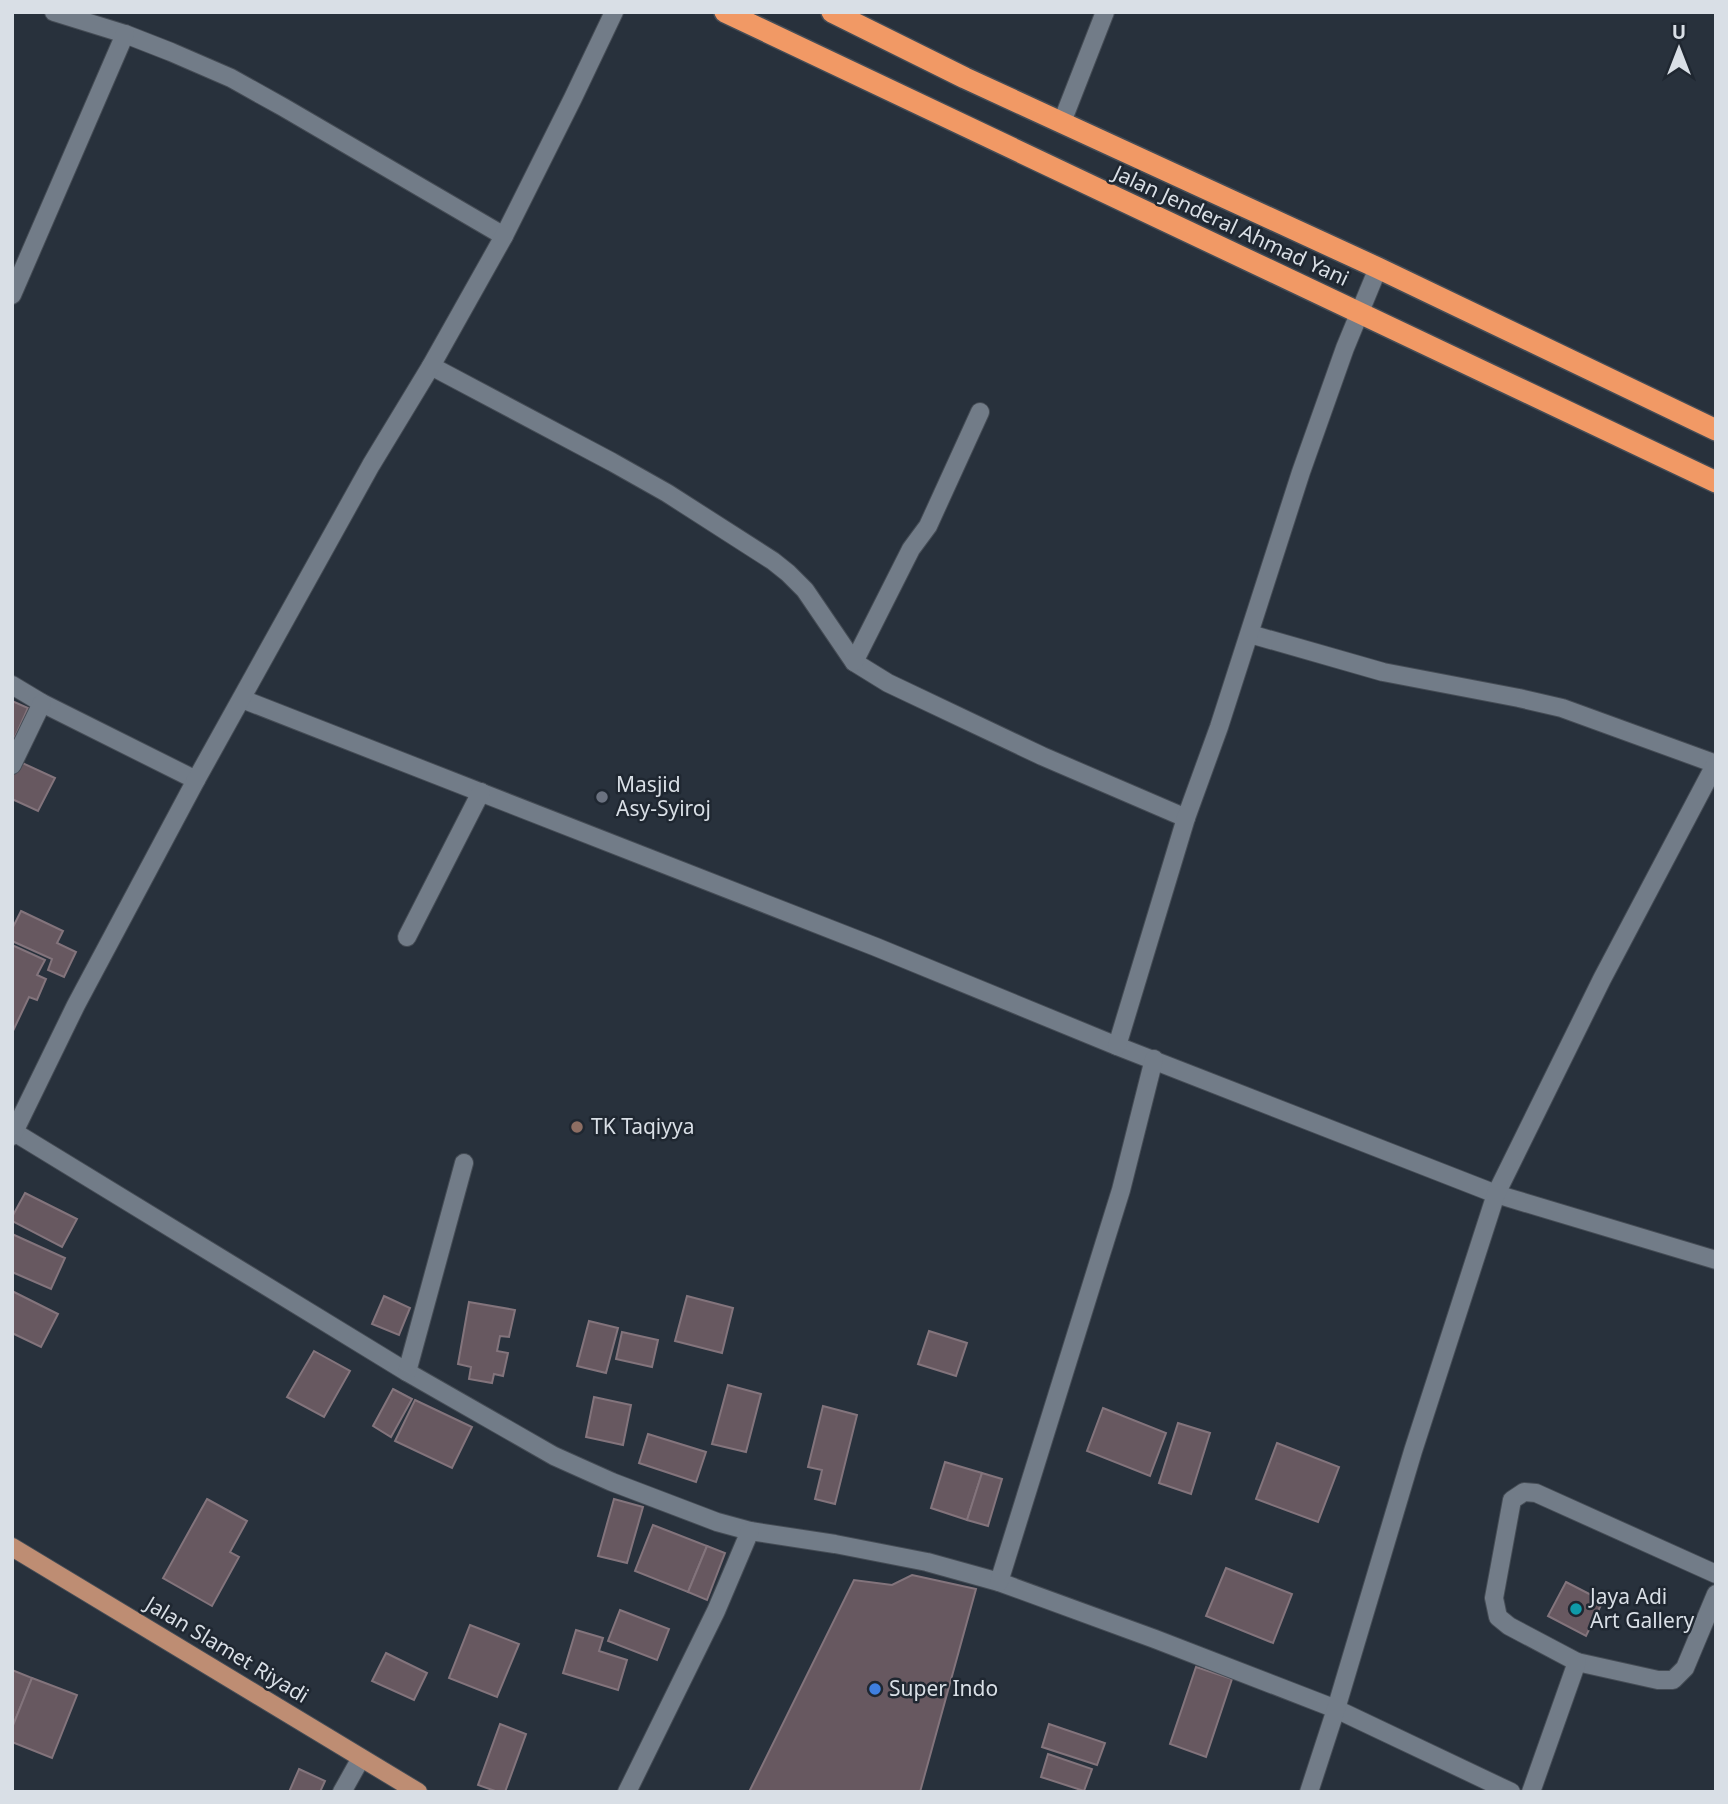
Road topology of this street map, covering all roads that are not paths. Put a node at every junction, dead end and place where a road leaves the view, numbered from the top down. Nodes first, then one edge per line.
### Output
1 (614, 12) edge
2 (725, 12) edge
3 (832, 12) edge
4 (1105, 12) edge
5 (57, 13) edge
6 (125, 34) junction
7 (1062, 122) junction
8 (504, 236) junction
9 (1378, 268) junction
10 (12, 295) edge
11 (1360, 314) junction
12 (430, 366) junction
13 (980, 412) dead end
14 (1716, 430) edge
15 (1716, 482) edge
16 (1250, 634) junction
17 (854, 662) junction
18 (12, 685) edge
19 (242, 699) junction
20 (42, 703) junction
21 (1716, 763) edge
22 (12, 765) edge
23 (196, 780) junction
24 (481, 792) junction
25 (1186, 818) junction
26 (407, 937) dead end
27 (1117, 1046) junction
28 (1154, 1059) junction
29 (13, 1134) edge
30 (464, 1163) dead end
31 (1496, 1194) junction
32 (1716, 1260) edge
33 (407, 1372) junction
34 (750, 1531) junction
35 (12, 1547) edge
36 (1716, 1574) edge
37 (999, 1581) junction
38 (1716, 1594) edge
39 (1577, 1662) junction
40 (1336, 1709) junction
41 (361, 1758) junction
42 (342, 1792) edge
43 (418, 1792) edge
44 (627, 1792) edge
45 (1309, 1792) edge
46 (1511, 1792) edge
47 (1531, 1792) edge

1 - 8 street
2 - 11 highway, Jalan Jenderal Ahmad Yani
3 - 7 highway, Jalan Jenderal Ahmad Yani
4 - 7 street
5 - 6 street
6 - 8 street
6 - 10 street
7 - 9 highway, Jalan Jenderal Ahmad Yani
8 - 12 street
9 - 11 street
9 - 14 highway, Jalan Jenderal Ahmad Yani
11 - 15 highway, Jalan Jenderal Ahmad Yani
11 - 16 street
12 - 17 street
12 - 19 street
13 - 17 street
16 - 21 street
16 - 25 street
17 - 25 street
18 - 20 street
19 - 23 street
19 - 24 street
20 - 22 street
20 - 23 street
21 - 31 street
23 - 29 street
24 - 26 street
24 - 27 street
25 - 27 street
27 - 28 street
28 - 31 street
28 - 37 street
29 - 33 street
30 - 33 street
31 - 32 street
31 - 40 street
33 - 34 street
34 - 37 street
34 - 44 street
35 - 41 main road, Jalan Slamet Riyadi
36 - 39 street
37 - 40 street
38 - 39 street
39 - 47 street
40 - 45 street
40 - 46 street
41 - 42 street
41 - 43 main road, Jalan Slamet Riyadi

